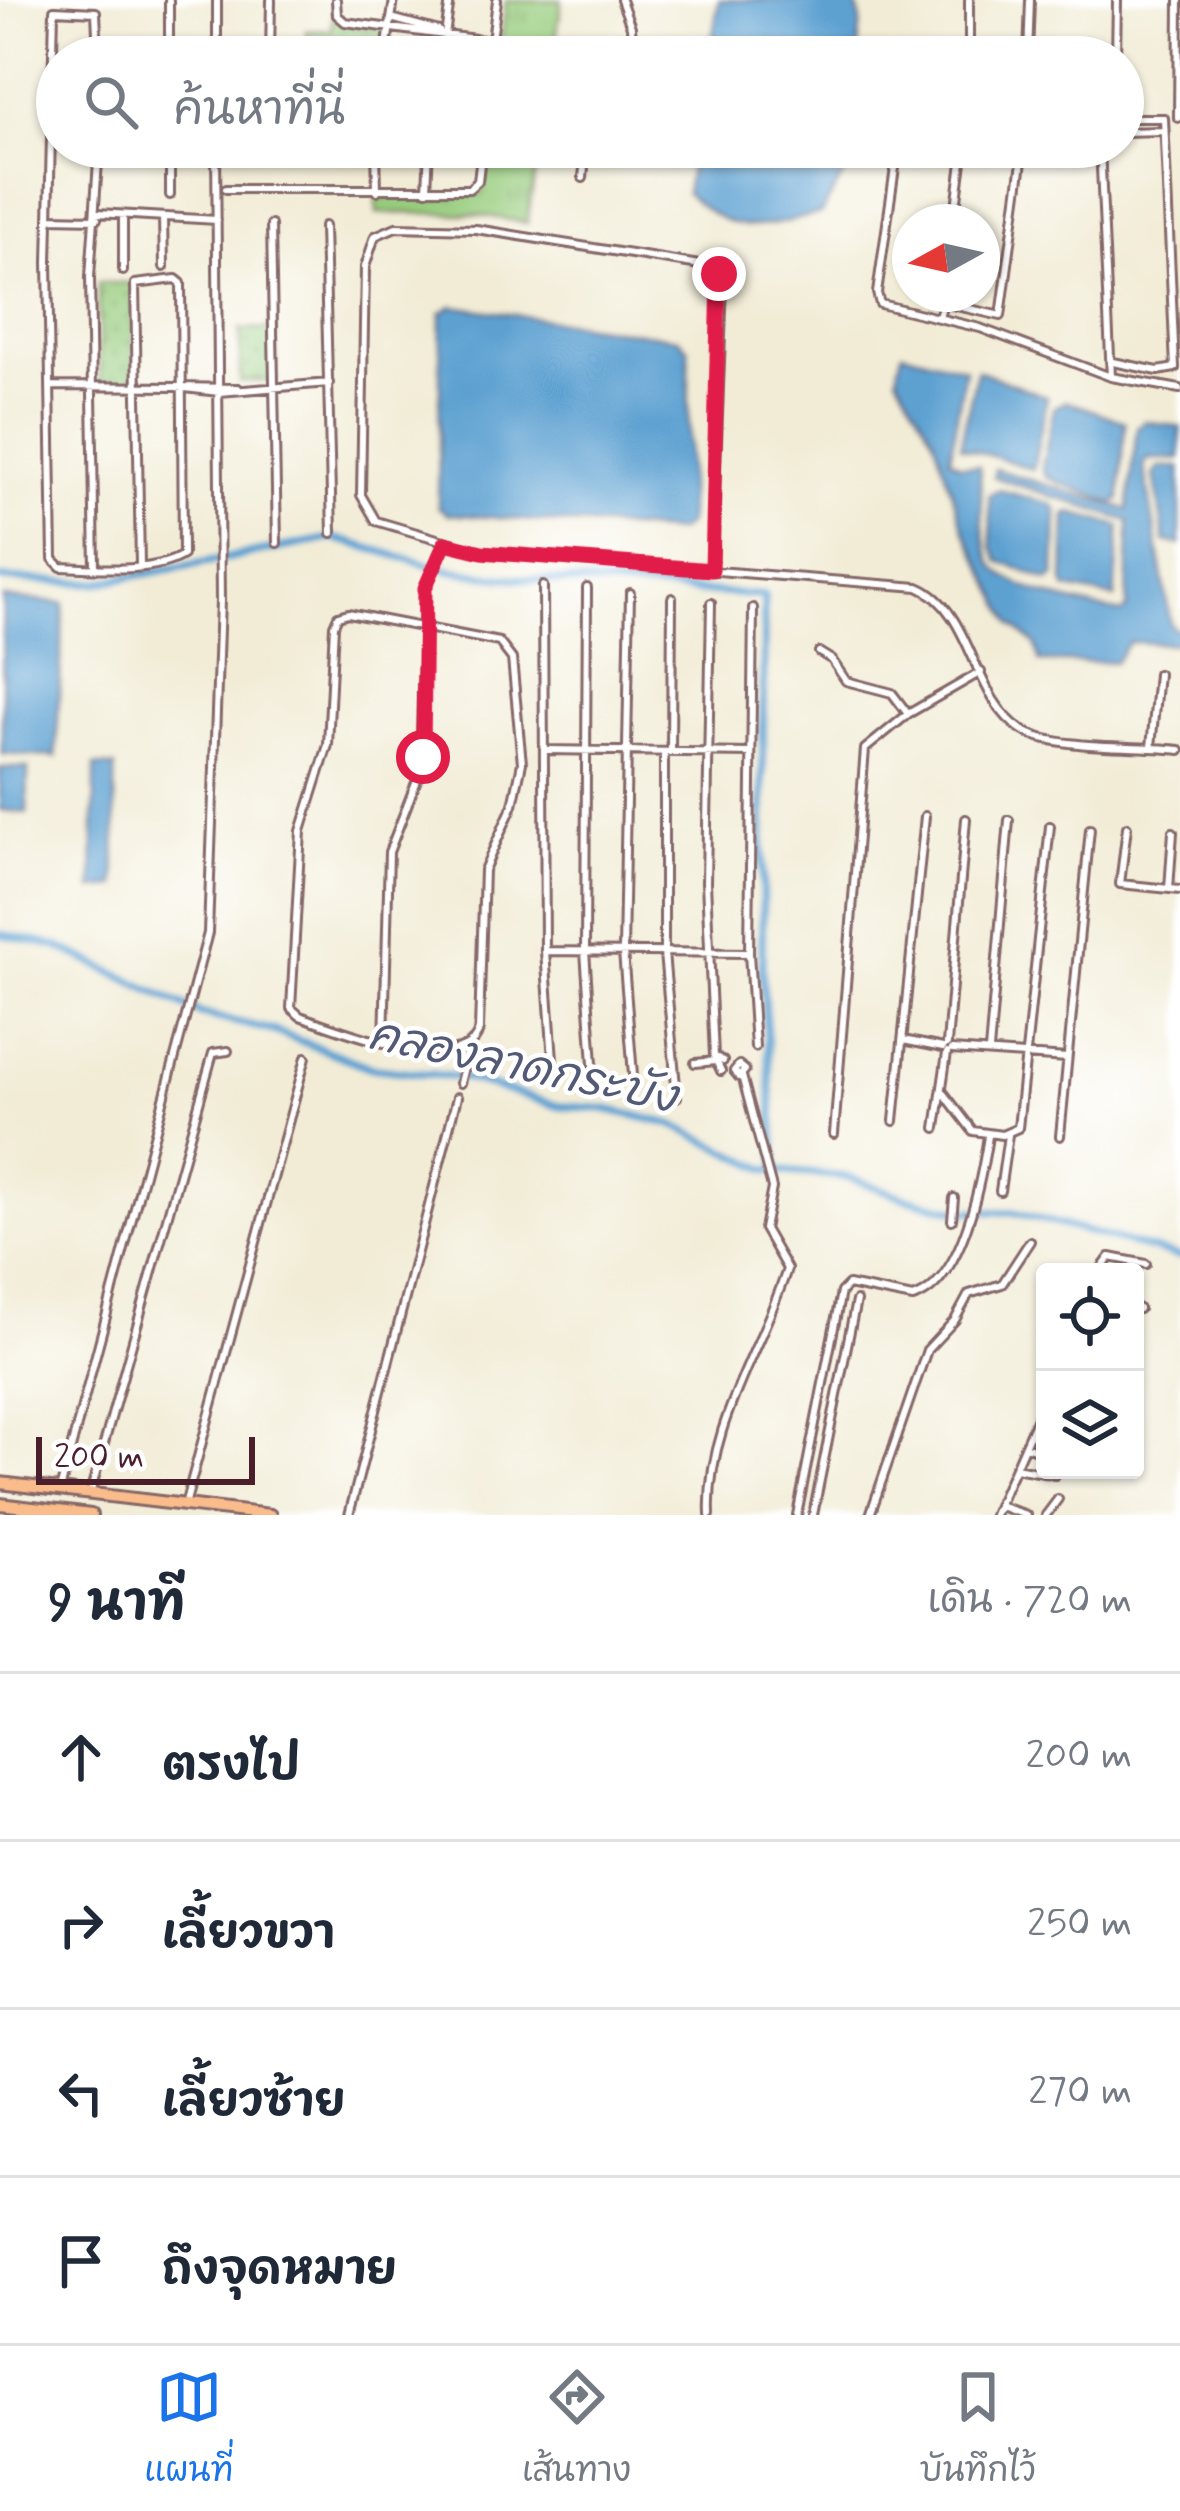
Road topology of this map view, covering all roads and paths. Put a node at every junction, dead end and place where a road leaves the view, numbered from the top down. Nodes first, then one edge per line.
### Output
1 (169, 0) edge
2 (218, 0) edge
3 (271, 0) edge
4 (336, 0) edge
5 (394, 0) edge
6 (450, 0) edge
7 (497, 0) edge
8 (621, 0) edge
9 (969, 0) edge
10 (1030, 0) edge
11 (1117, 0) edge
12 (1179, 0) edge
13 (390, 22) junction
14 (442, 32) junction
15 (53, 36) edge
16 (97, 36) edge
17 (169, 36) edge
18 (217, 36) edge
19 (270, 36) edge
20 (388, 36) edge
21 (442, 36) edge
22 (464, 36) edge
23 (492, 36) edge
24 (630, 36) edge
25 (969, 36) edge
26 (1029, 36) edge
27 (1116, 36) edge
28 (1179, 104) edge
29 (1144, 118) edge
30 (1164, 118) junction
31 (1179, 118) edge
32 (1144, 131) edge
33 (1162, 131) junction
34 (50, 168) edge
35 (99, 168) edge
36 (170, 168) edge
37 (216, 168) edge
38 (376, 168) edge
39 (429, 168) edge
40 (479, 168) edge
41 (584, 168) edge
42 (895, 168) edge
43 (961, 168) edge
44 (1021, 168) edge
45 (1101, 168) edge
46 (583, 178) dead end
47 (226, 189) dead end
48 (428, 190) junction
49 (377, 191) junction
50 (170, 195) dead end
51 (956, 204) edge
52 (123, 214) junction
53 (98, 216) junction
54 (163, 217) junction
55 (49, 218) junction
56 (217, 220) junction
57 (271, 225) dead end
58 (324, 226) dead end
59 (164, 267) dead end
60 (123, 271) dead end
61 (940, 312) edge
62 (988, 312) edge
63 (939, 318) junction
64 (1113, 362) junction
65 (1111, 377) junction
66 (329, 382) junction
67 (93, 385) junction
68 (50, 386) junction
69 (139, 386) junction
70 (179, 387) junction
71 (278, 387) junction
72 (218, 388) junction
73 (1180, 388) edge
74 (332, 533) dead end
75 (277, 543) dead end
76 (445, 543) junction
77 (140, 565) junction
78 (95, 568) junction
79 (712, 570) junction
80 (543, 586) dead end
81 (587, 588) dead end
82 (629, 593) dead end
83 (672, 598) dead end
84 (711, 603) dead end
85 (753, 608) dead end
86 (425, 627) junction
87 (819, 652) dead end
88 (981, 672) junction
89 (1158, 674) dead end
90 (908, 713) junction
91 (1151, 747) junction
92 (547, 750) junction
93 (1180, 750) edge
94 (586, 751) junction
95 (628, 752) junction
96 (668, 752) junction
97 (708, 753) junction
98 (751, 753) junction
99 (925, 816) dead end
100 (966, 819) dead end
101 (1009, 820) dead end
102 (1050, 826) dead end
103 (1126, 827) dead end
104 (1090, 829) dead end
105 (1173, 832) dead end
106 (1169, 889) junction
107 (1180, 890) edge
108 (545, 951) junction
109 (585, 951) junction
110 (623, 952) junction
111 (664, 953) junction
112 (708, 953) junction
113 (749, 953) junction
114 (903, 1040) junction
115 (384, 1043) junction
116 (754, 1047) dead end
117 (947, 1049) junction
118 (228, 1051) dead end
119 (989, 1051) junction
120 (1025, 1054) junction
121 (306, 1057) dead end
122 (1067, 1058) junction
123 (465, 1063) dead end
124 (695, 1064) dead end
125 (727, 1066) junction
126 (554, 1073) dead end
127 (594, 1078) dead end
128 (460, 1083) dead end
129 (634, 1087) dead end
130 (943, 1092) junction
131 (457, 1096) dead end
132 (677, 1096) dead end
133 (894, 1121) dead end
134 (936, 1128) dead end
135 (834, 1133) dead end
136 (1008, 1134) junction
137 (988, 1136) junction
138 (1060, 1136) dead end
139 (1000, 1191) dead end
140 (954, 1199) dead end
141 (952, 1218) dead end
142 (1030, 1240) dead end
143 (1106, 1263) edge
144 (1141, 1263) edge
145 (856, 1300) dead end
146 (1036, 1421) edge
147 (1025, 1446) junction
148 (1036, 1450) edge
149 (1015, 1468) junction
150 (1036, 1472) edge
151 (0, 1483) edge
152 (60, 1490) junction
153 (90, 1494) junction
154 (1058, 1499) dead end
155 (0, 1504) edge
156 (185, 1505) junction
157 (997, 1511) edge
158 (87, 1515) edge
159 (270, 1515) edge
160 (349, 1515) edge
161 (710, 1515) edge
162 (797, 1515) edge
163 (813, 1515) edge
164 (870, 1515) edge
165 (1026, 1515) edge
166 (1046, 1515) edge

1 - 17 street
2 - 18 street
3 - 19 street
4 - 13 street
5 - 13 street
6 - 14 street
7 - 23 street
8 - 24 street
9 - 25 street
10 - 26 street
11 - 27 street
12 - 28 street
13 - 14 street
13 - 20 street
14 - 21 street
14 - 22 street
15 - 16 street
28 - 31 street
29 - 30 street
30 - 31 street
30 - 33 street
32 - 33 street
33 - 64 street
34 - 55 street
35 - 53 street
36 - 50 street
37 - 56 street
38 - 49 street
39 - 48 street
40 - 48 street
41 - 46 street
42 - 63 street
43 - 51 street
44 - 62 street
45 - 64 street
47 - 49 street
48 - 49 street
52 - 53 street
52 - 54 street
52 - 60 street
53 - 55 street
53 - 67 street
54 - 56 street
54 - 59 street
55 - 68 street
56 - 72 street
57 - 71 street
58 - 66 street
61 - 63 street
63 - 65 street
64 - 65 street
65 - 73 street
66 - 71 street
66 - 74 street
67 - 68 street
67 - 69 street
67 - 78 street
68 - 78 street
69 - 70 street
69 - 70 street
69 - 77 street
70 - 72 street
70 - 77 street
71 - 72 street
71 - 75 street
72 - 152 street
76 - 79 street
76 - 79 street
76 - 86 street
77 - 78 street
79 - 88 street
80 - 92 street
81 - 94 street
82 - 95 street
83 - 96 street
84 - 97 street
85 - 98 street
86 - 115 street
86 - 115 street
86 - 115 street
87 - 90 street
88 - 90 street
88 - 91 street
89 - 91 street
90 - 135 street
91 - 93 street
92 - 94 street
92 - 108 street
94 - 95 street
94 - 109 street
95 - 96 street
95 - 110 street
96 - 97 street
96 - 111 street
97 - 98 street
97 - 112 street
98 - 113 street
99 - 114 street
100 - 117 street
101 - 119 street
102 - 120 street
103 - 106 street
104 - 122 street
105 - 106 street
106 - 107 street
108 - 109 street
108 - 126 street
109 - 110 street
109 - 127 street
110 - 111 street
110 - 129 street
111 - 112 street
111 - 132 street
112 - 113 street
112 - 125 street
113 - 116 street
114 - 117 street
114 - 133 street
117 - 119 street
117 - 130 street
118 - 153 street
119 - 120 street
120 - 122 street
120 - 136 street
121 - 156 street
122 - 138 street
123 - 128 street
124 - 125 street
125 - 161 street
130 - 134 street
130 - 137 street
131 - 160 street
136 - 137 street
136 - 139 street
137 - 162 street
140 - 141 street
142 - 164 street
143 - 144 street
145 - 163 street
146 - 147 street
147 - 148 street
147 - 149 street
149 - 150 street
149 - 157 street
151 - 152 main road
152 - 153 main road
153 - 156 main road
154 - 166 street
155 - 158 main road
156 - 159 main road
157 - 165 street

